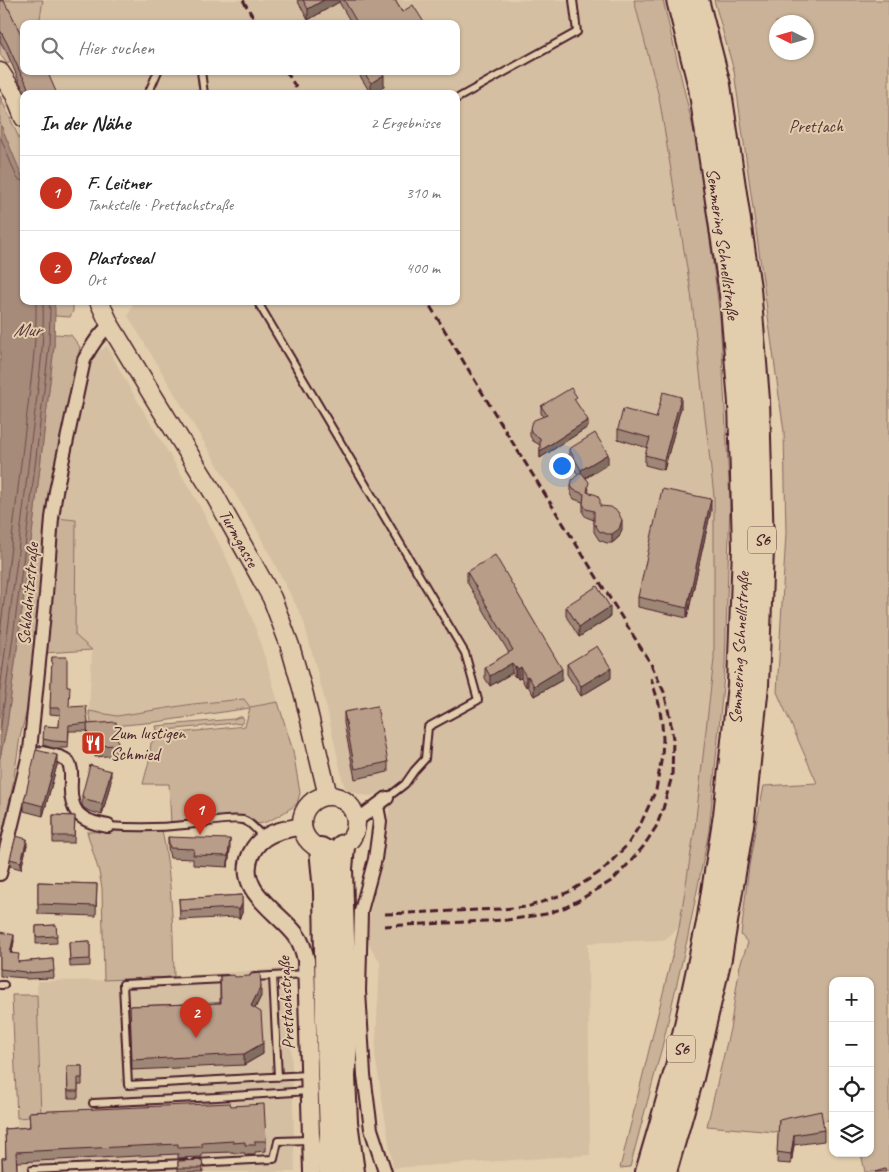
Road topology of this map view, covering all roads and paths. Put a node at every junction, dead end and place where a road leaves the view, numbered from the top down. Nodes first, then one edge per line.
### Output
1 (573, 0) edge
2 (678, 0) edge
3 (697, 0) edge
4 (0, 72) edge
5 (156, 75) edge
6 (202, 75) edge
7 (150, 90) edge
8 (203, 90) edge
9 (460, 97) edge
10 (20, 109) edge
11 (101, 305) edge
12 (259, 305) edge
13 (110, 325) junction
14 (30, 750) junction
15 (328, 796) junction
16 (382, 802) junction
17 (356, 821) junction
18 (108, 826) joint
19 (302, 826) junction
20 (264, 838) junction
21 (343, 846) junction
22 (321, 849) junction
23 (0, 874) edge
24 (306, 974) junction
25 (273, 976) junction
26 (235, 978) edge
27 (245, 978) edge
28 (346, 1044) junction
29 (278, 1077) junction
30 (310, 1083) junction
31 (93, 1103) dead end
32 (321, 1136) junction
33 (32, 1170) dead end
34 (312, 1172) edge
35 (331, 1172) edge
36 (339, 1172) edge
37 (353, 1172) edge
38 (366, 1172) edge
39 (384, 1172) edge
40 (647, 1172) edge
41 (665, 1172) edge

1 - 9 lane
2 - 40 highway, Semmering Schnellstraße / S6
3 - 41 highway, Semmering Schnellstraße / S6
4 - 10 main road
5 - 7 lane
6 - 8 lane
11 - 13 main road, Turmgasse
12 - 16 lane
13 - 14 street, Schladnitzstraße
13 - 15 main road, Turmgasse
14 - 18 street
14 - 23 street, Schladnitzstraße
15 - 17 main road
15 - 19 main road
16 - 17 street
16 - 39 street
17 - 21 main road
18 - 20 lane
19 - 20 street
19 - 22 main road
20 - 24 street, Prettachstraße
21 - 22 main road
21 - 28 highway
22 - 32 highway
24 - 25 lane
24 - 30 street, Prettachstraße
25 - 27 lane
25 - 29 lane
26 - 29 lane
28 - 37 highway
28 - 38 highway
29 - 30 lane
30 - 31 lane
30 - 32 street, Prettachstraße
32 - 33 lane
32 - 34 street, Prettachstraße
32 - 35 highway
32 - 36 highway

